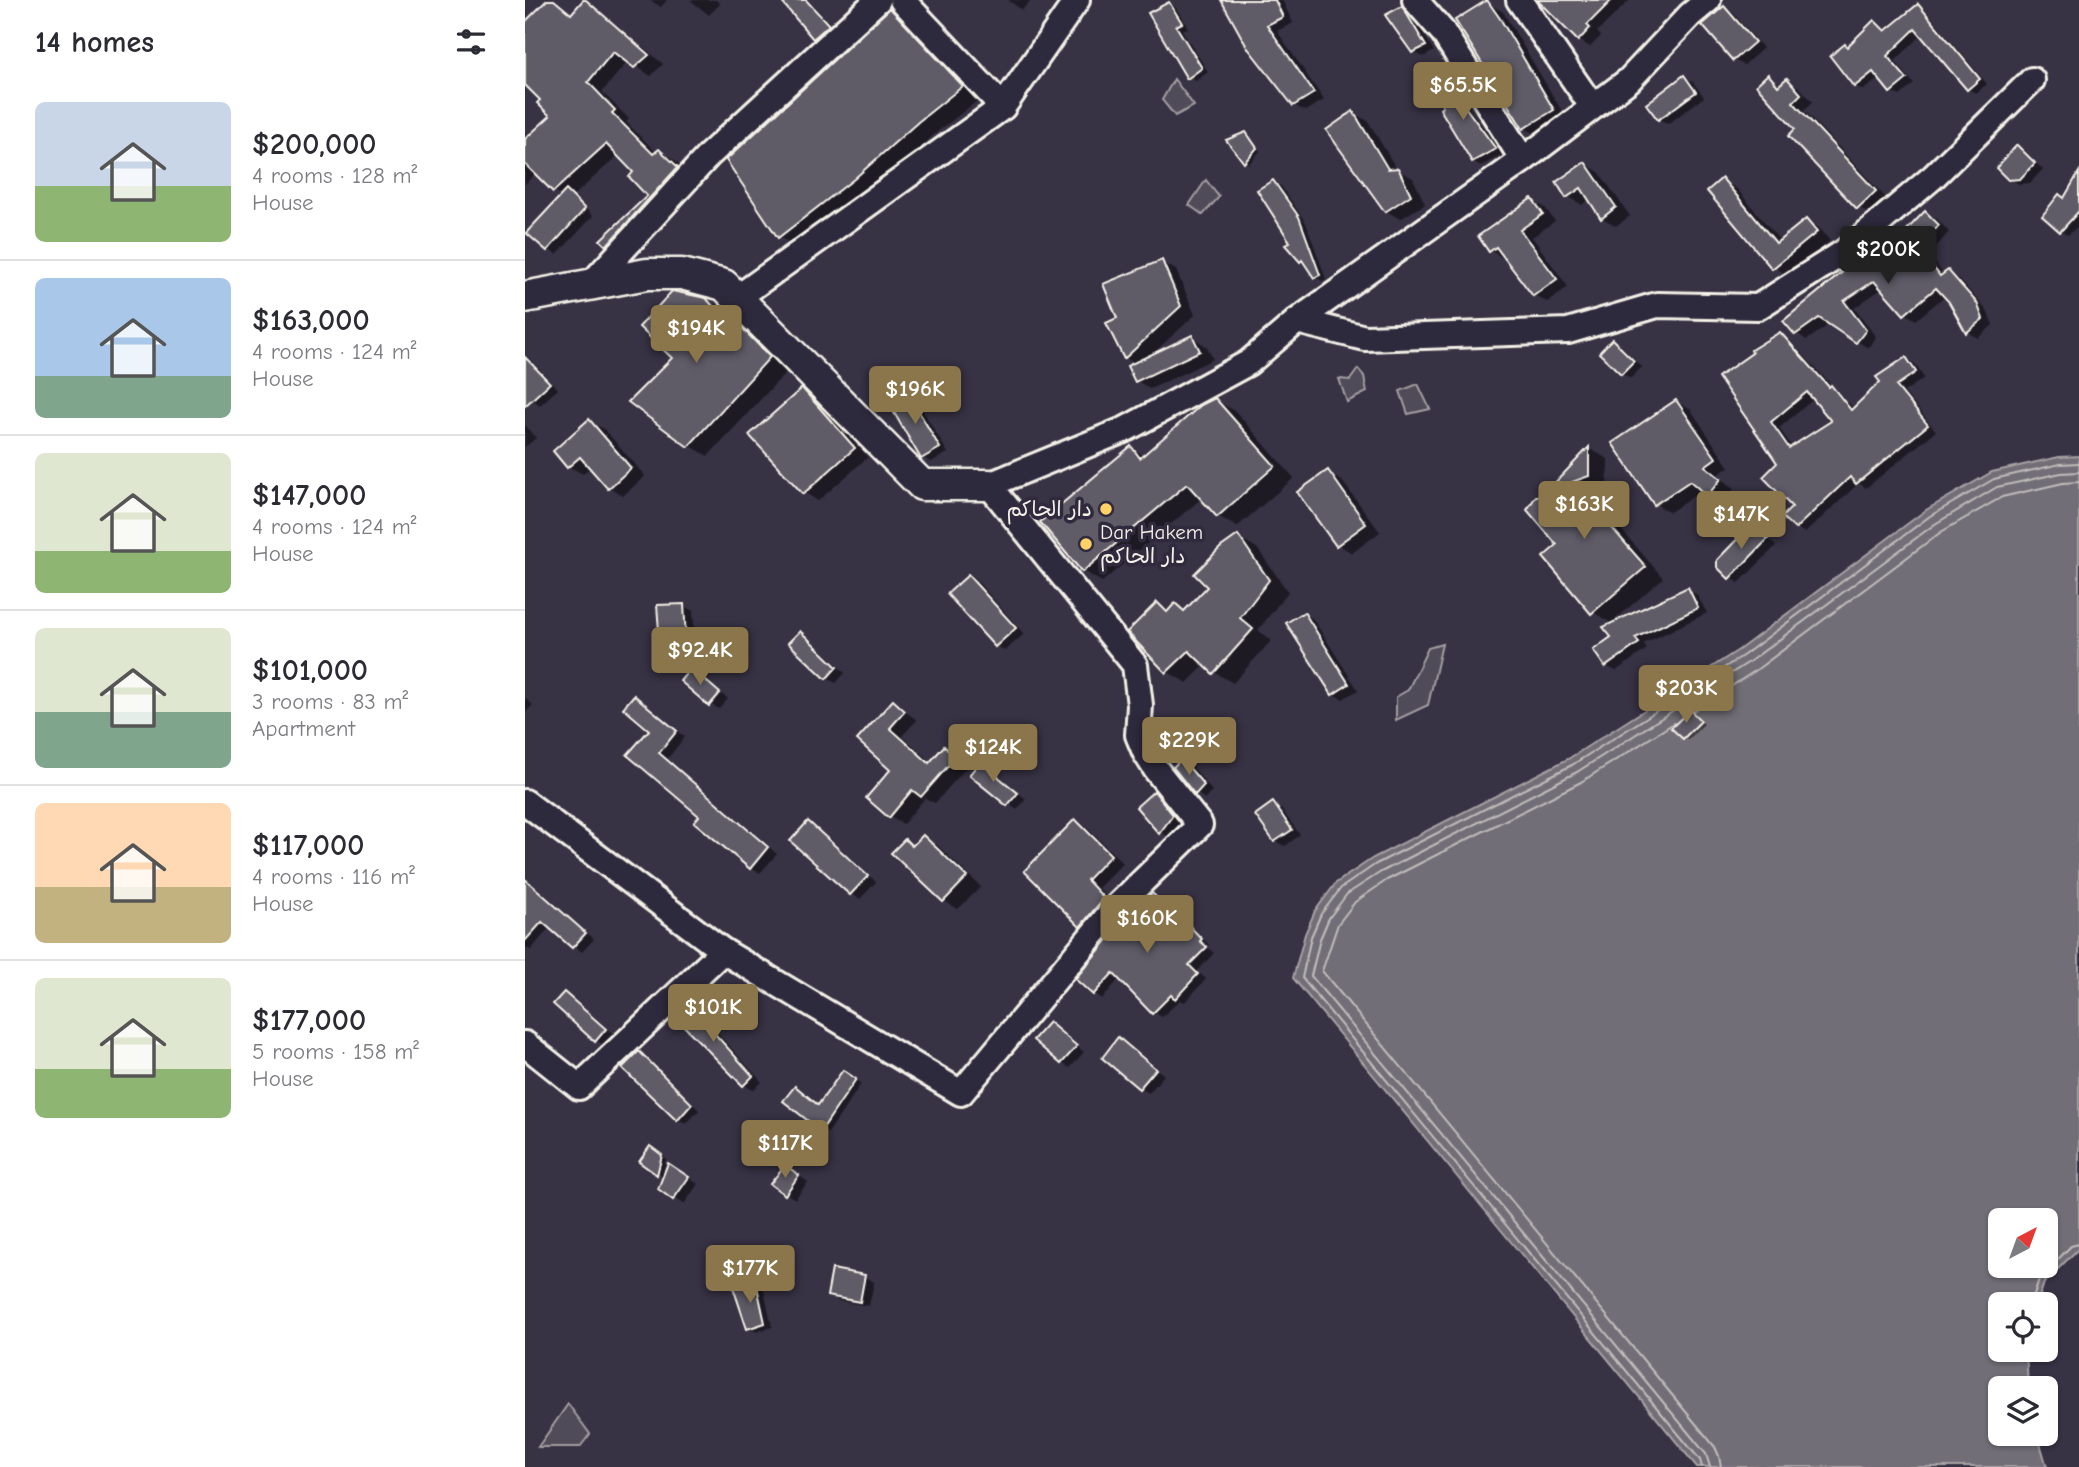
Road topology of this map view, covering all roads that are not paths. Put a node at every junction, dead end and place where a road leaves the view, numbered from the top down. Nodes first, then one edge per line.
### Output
1 (878, 0) edge
2 (902, 0) edge
3 (1077, 0) edge
4 (1415, 0) edge
5 (1519, 0) edge
6 (1708, 0) edge
7 (2032, 80) dead end
8 (1592, 106) junction
9 (1003, 107) junction
10 (1523, 160) junction
11 (592, 284) junction
12 (525, 298) edge
13 (737, 298) junction
14 (1297, 321) junction
15 (989, 485) junction
16 (525, 802) edge
17 (723, 951) junction
18 (525, 1044) edge

1 - 11 street
2 - 9 street
3 - 9 street
4 - 10 street
5 - 8 street
6 - 8 street
7 - 14 street
8 - 10 street
9 - 13 street
10 - 14 street
11 - 12 street
11 - 13 street
13 - 15 street
14 - 15 street
15 - 17 street
16 - 17 street
17 - 18 street

